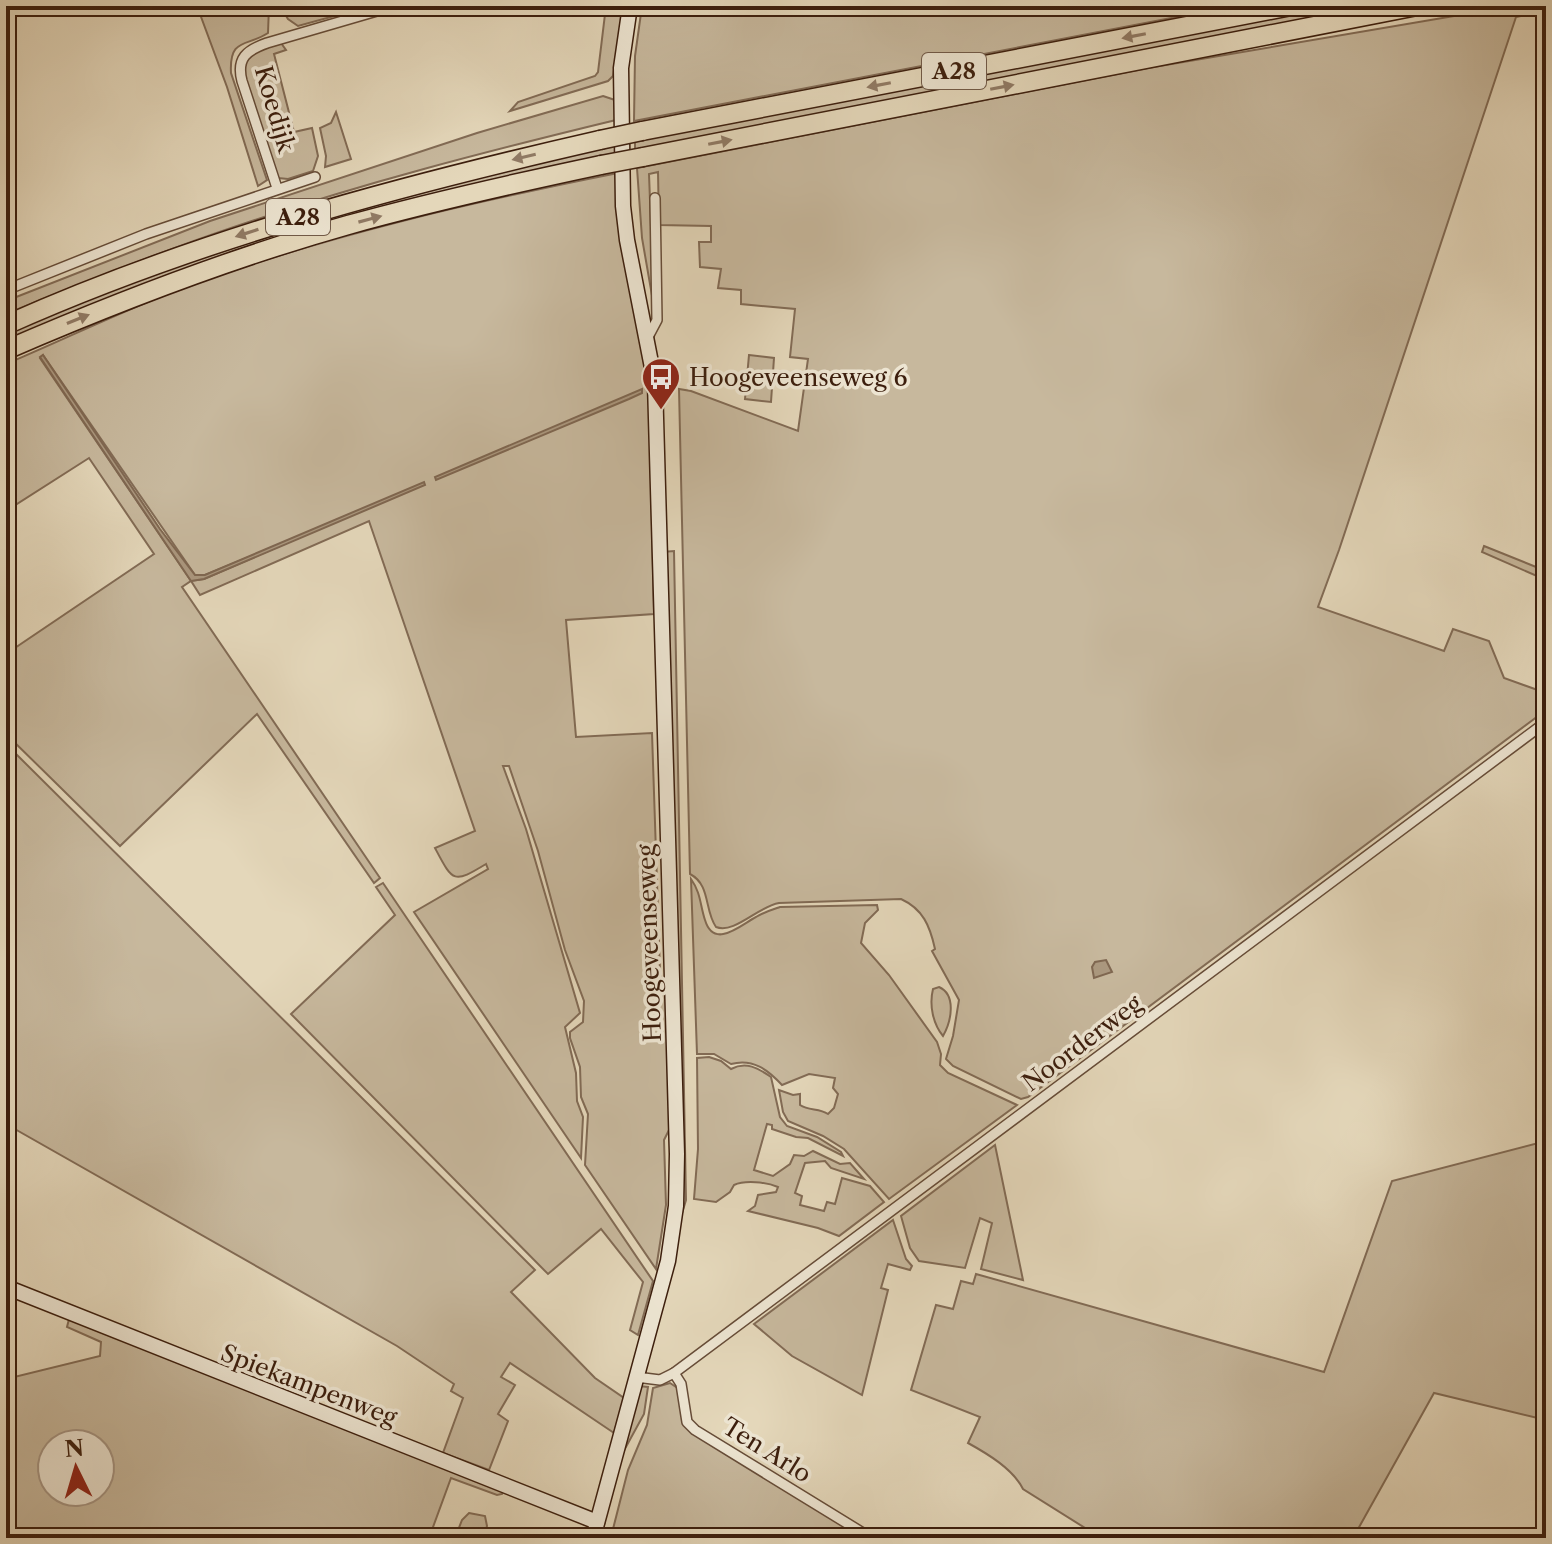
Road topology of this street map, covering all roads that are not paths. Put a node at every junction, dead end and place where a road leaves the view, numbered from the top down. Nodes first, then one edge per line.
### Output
1 (394, 6) edge
2 (630, 6) edge
3 (1291, 6) edge
4 (1417, 6) edge
5 (315, 177) dead end
6 (277, 188) junction
7 (655, 198) dead end
8 (6, 290) edge
9 (6, 325) edge
10 (648, 337) junction
11 (6, 350) edge
12 (1546, 722) edge
13 (6, 1287) edge
14 (674, 1373) junction
15 (636, 1377) junction
16 (597, 1522) junction
17 (593, 1538) edge
18 (871, 1538) edge

1 - 6 street, Koedijk
2 - 10 main road, Hoogeveenseweg
3 -> 9 highway, A28, bridge
11 -> 4 highway, A28, bridge
5 - 6 street, Koedijk
6 - 8 street, Koedijk
7 - 10 street, Hoogeveenseweg
10 - 15 main road, Hoogeveenseweg
12 - 14 street, Noorderweg
13 - 16 main road, Spiekampenweg
14 - 15 street
14 - 18 street, Ten Arlo
15 - 16 main road, Hoogeveenseweg
16 - 17 main road, Hoogeveenseweg

